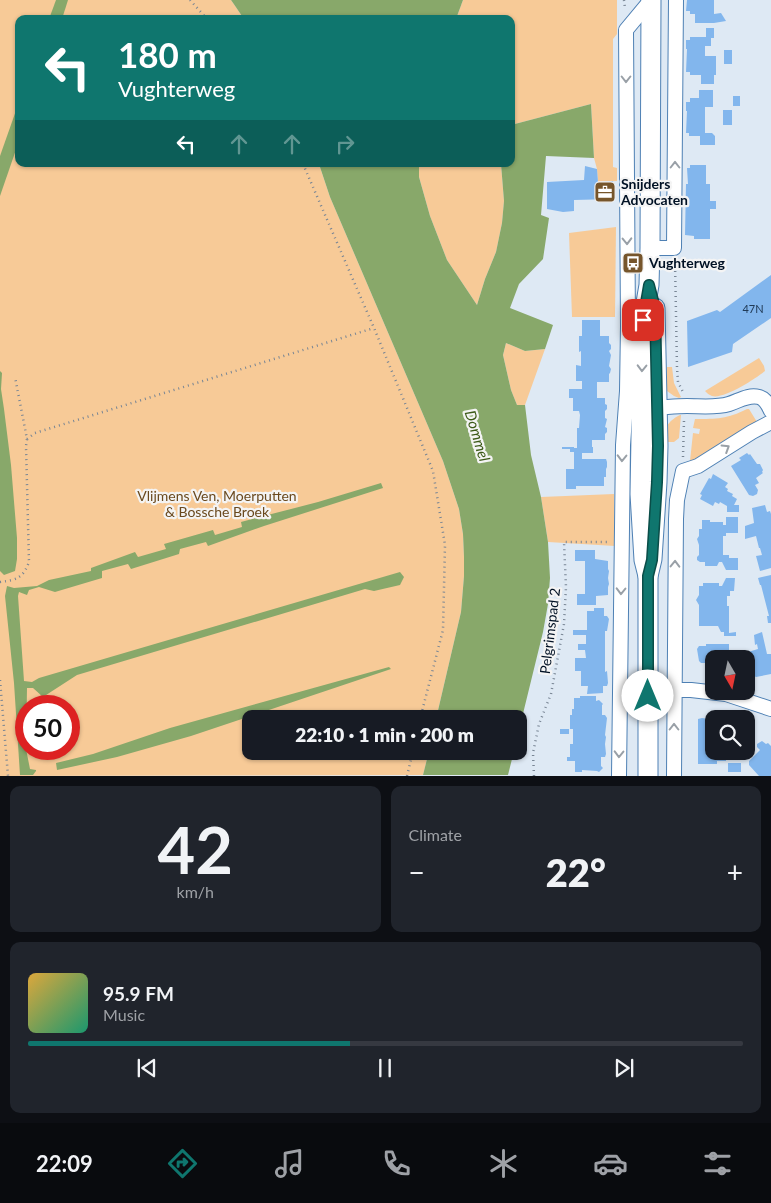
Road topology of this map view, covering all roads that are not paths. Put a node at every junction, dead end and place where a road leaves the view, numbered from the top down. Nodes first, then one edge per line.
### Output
1 (651, 0) edge
2 (676, 0) edge
3 (650, 248) junction
4 (641, 409) junction
5 (771, 411) edge
6 (771, 422) edge
7 (674, 690) junction
8 (771, 709) edge
9 (619, 776) edge
10 (648, 776) edge
11 (674, 776) edge

1 - 3 main road
1 -> 4 street
3 -> 2 street
3 - 4 main road
4 - 5 street
4 -> 9 street
4 - 10 main road
7 -> 6 street
7 - 8 street
11 -> 7 street

